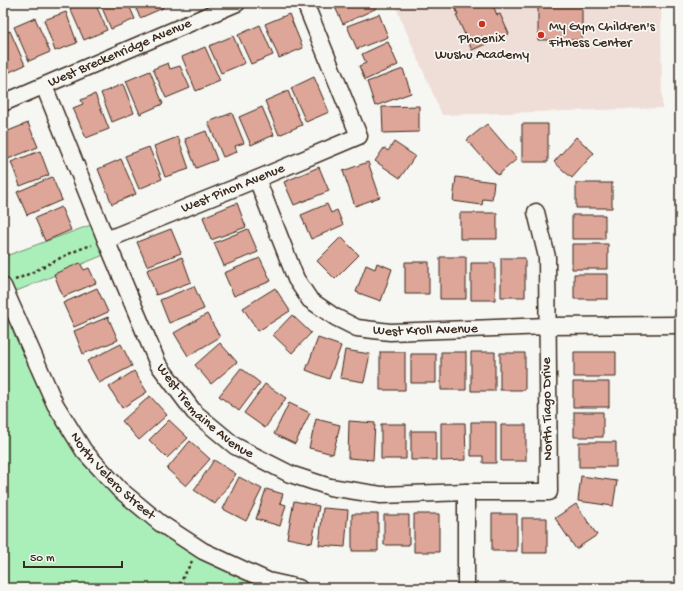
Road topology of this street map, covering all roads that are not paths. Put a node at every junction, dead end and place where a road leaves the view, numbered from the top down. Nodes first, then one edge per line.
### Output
1 (237, 3) edge
2 (305, 3) edge
3 (44, 86) junction
4 (3, 103) edge
5 (257, 179) junction
6 (536, 212) dead end
7 (106, 240) junction
8 (6, 284) edge
9 (680, 325) edge
10 (547, 326) junction
11 (466, 492) junction
12 (548, 492) joint
13 (299, 588) edge
14 (466, 588) edge

1 - 3 street, West Breckenridge Avenue
2 - 5 street, West Pinon Avenue
3 - 4 street, West Breckenridge Avenue
3 - 7 street, West Tremaine Avenue
5 - 7 street, West Pinon Avenue
5 - 10 street, West Kroll Avenue
6 - 10 street, North Tiago Drive
7 - 11 street, West Tremaine Avenue
8 - 13 street, North Velero Street
9 - 10 street, West Kroll Avenue
10 - 12 street, North Tiago Drive
11 - 12 street, West Tremaine Avenue
11 - 14 street

